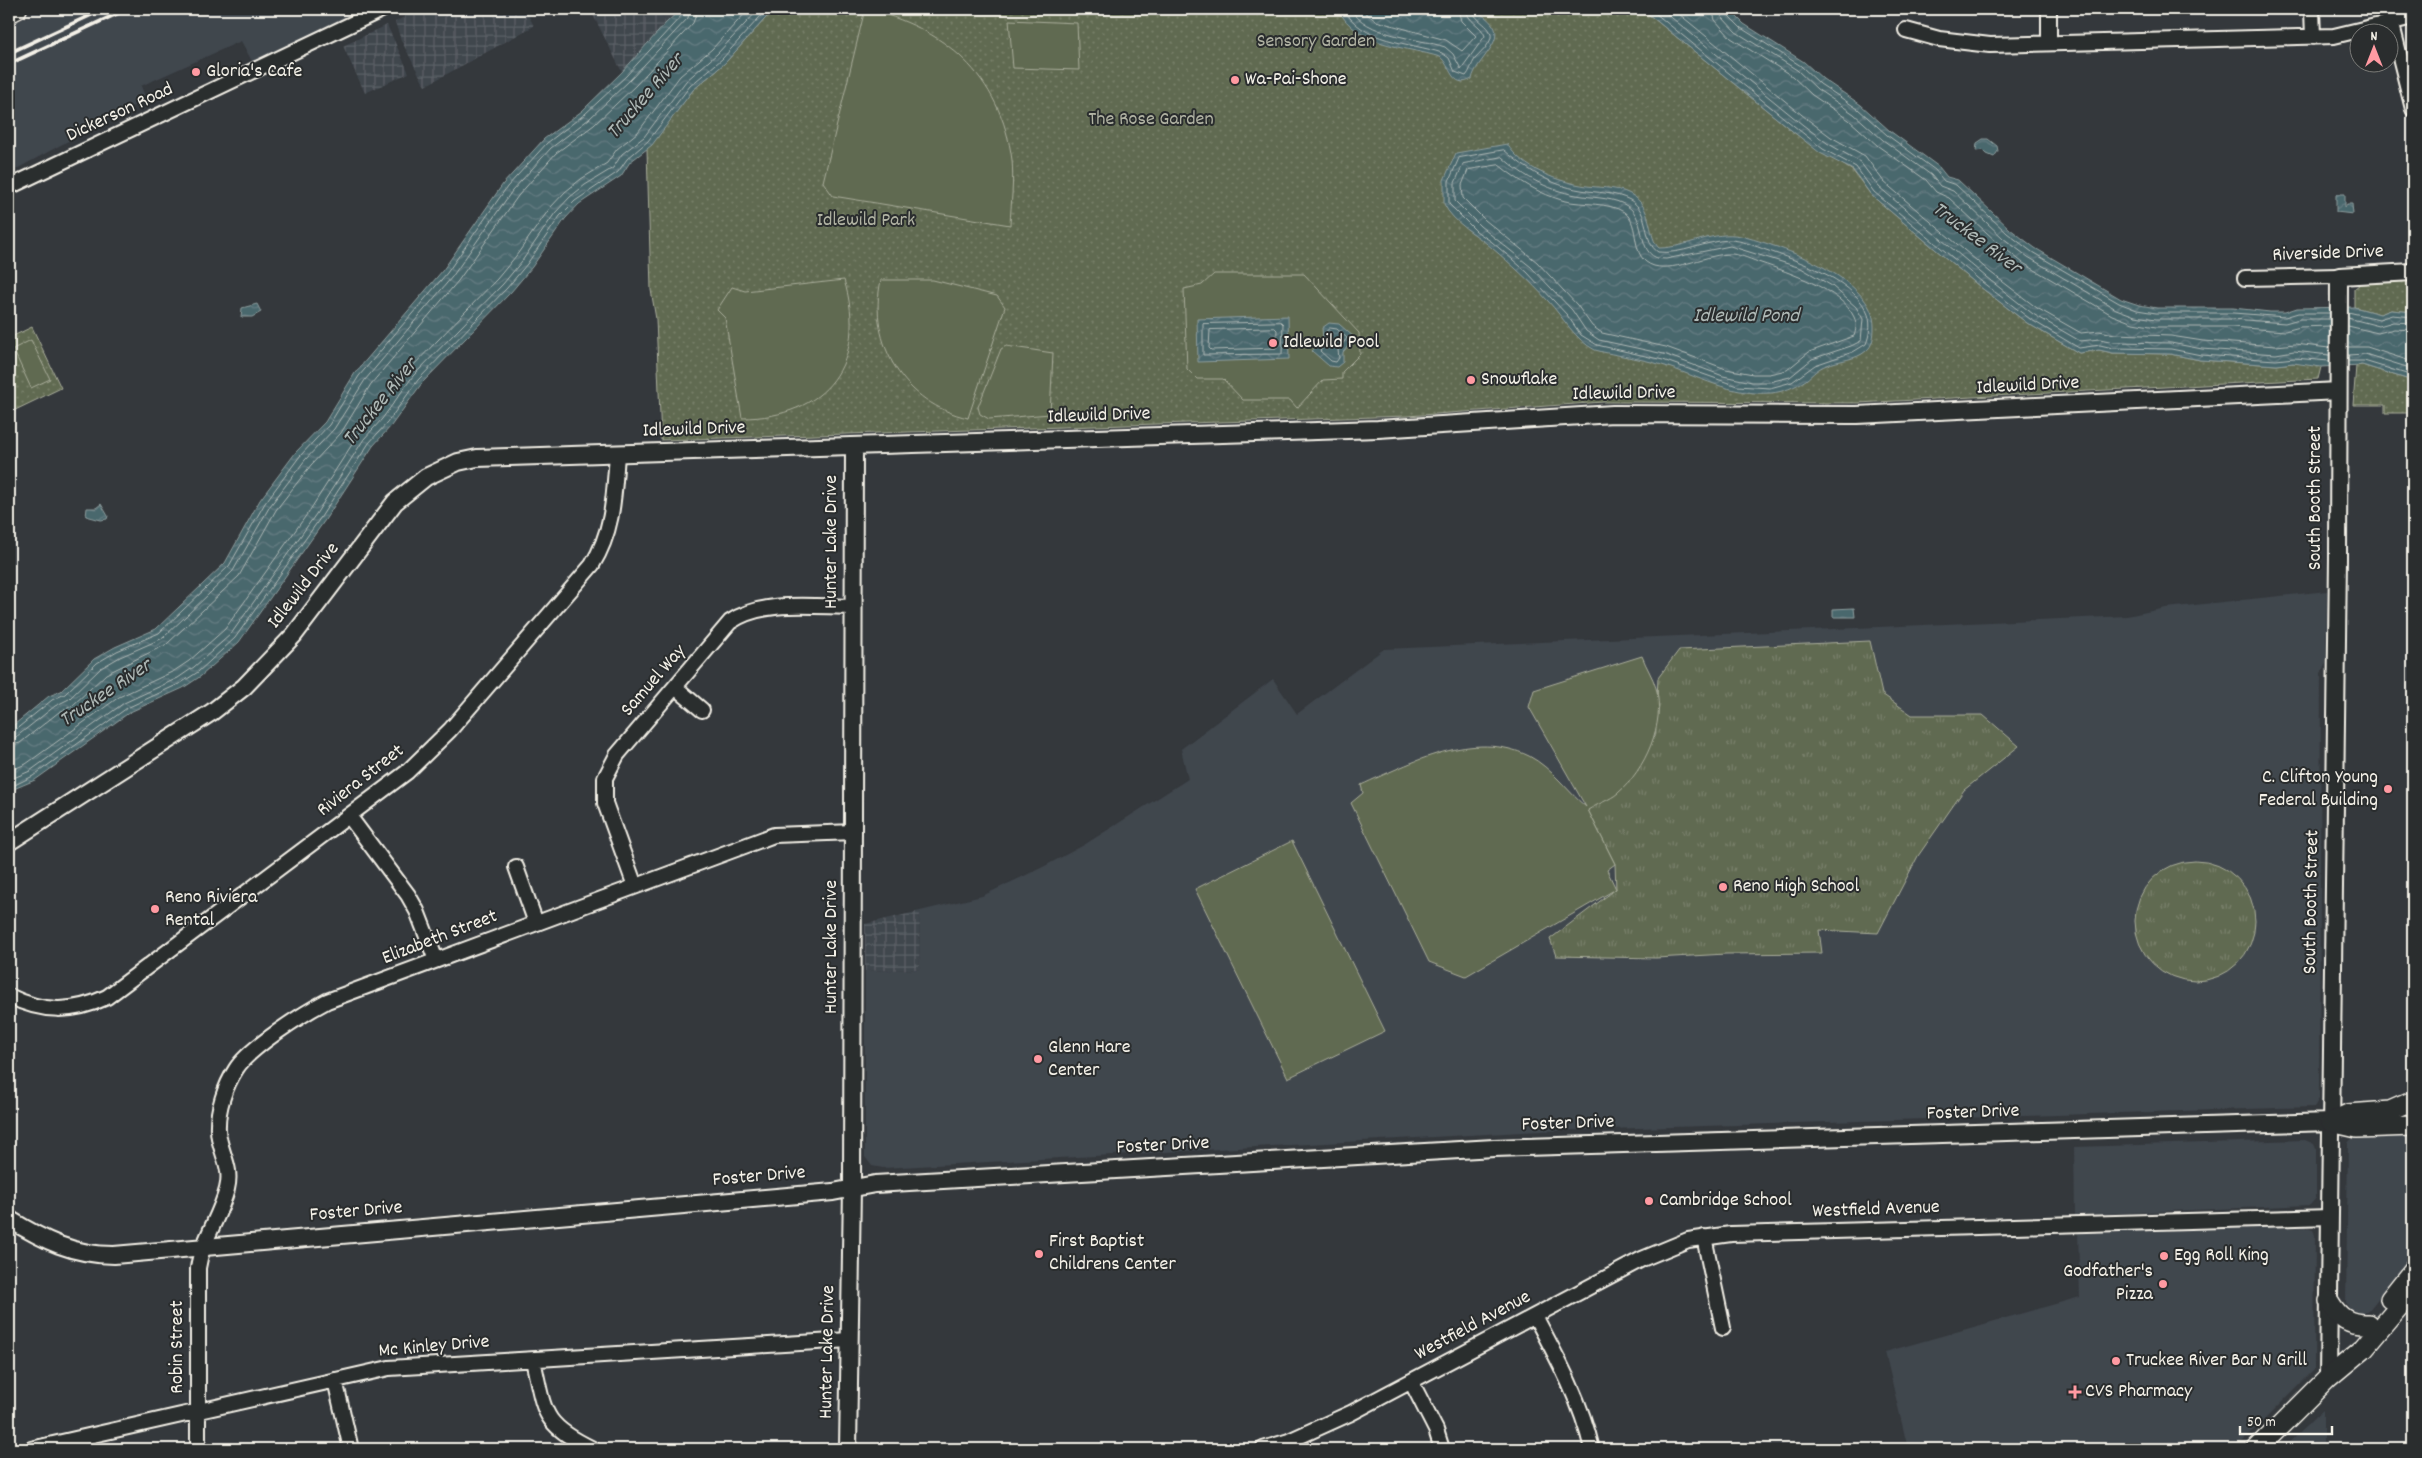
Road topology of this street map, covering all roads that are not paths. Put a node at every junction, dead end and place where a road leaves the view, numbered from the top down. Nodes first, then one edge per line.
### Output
1 (17, 9) edge
2 (382, 9) edge
3 (2050, 9) edge
4 (2312, 9) edge
5 (9, 13) edge
6 (2390, 15) edge
7 (2413, 17) edge
8 (1906, 30) dead end
9 (2313, 37) junction
10 (2049, 43) junction
11 (2413, 109) edge
12 (9, 187) edge
13 (2413, 272) edge
14 (2245, 278) dead end
15 (2339, 282) junction
16 (2338, 386) junction
17 (854, 446) junction
18 (617, 454) junction
19 (853, 607) junction
20 (675, 687) junction
21 (702, 710) dead end
22 (349, 816) junction
23 (854, 832) junction
24 (9, 842) edge
25 (516, 867) dead end
26 (635, 886) junction
27 (536, 923) junction
28 (436, 960) junction
29 (9, 996) edge
30 (2413, 1100) edge
31 (2332, 1122) junction
32 (2413, 1126) edge
33 (852, 1187) junction
34 (2330, 1217) junction
35 (9, 1219) edge
36 (1704, 1237) junction
37 (203, 1246) junction
38 (2413, 1270) edge
39 (2413, 1290) edge
40 (2329, 1301) junction
41 (1535, 1316) junction
42 (2369, 1324) junction
43 (1723, 1328) dead end
44 (849, 1340) junction
45 (532, 1360) junction
46 (2328, 1378) junction
47 (335, 1380) junction
48 (1411, 1381) junction
49 (198, 1411) junction
50 (1291, 1445) edge
51 (31, 1449) edge
52 (198, 1449) edge
53 (351, 1449) edge
54 (593, 1449) edge
55 (848, 1449) edge
56 (1263, 1449) edge
57 (1442, 1449) edge
58 (1592, 1449) edge
59 (2257, 1449) edge

1 - 5 main road
2 - 12 street, Dickerson Road
3 - 10 street
4 - 9 street
6 - 7 street
6 - 9 street
6 - 11 street
8 - 10 street
9 - 10 street
13 - 15 street, Riverside Drive
14 - 15 street, Riverside Drive
15 - 16 street, South Booth Street
16 - 17 street, Idlewild Drive
16 - 31 street, South Booth Street
17 - 18 street, Idlewild Drive
17 - 19 street, Hunter Lake Drive
18 - 22 street, Riviera Street
18 - 24 street, Idlewild Drive
19 - 20 street, Samuel Way
19 - 23 street, Hunter Lake Drive
20 - 21 street
20 - 26 street, Samuel Way
22 - 28 street
22 - 29 street, Riviera Street
23 - 26 street, Elizabeth Street
23 - 33 street, Hunter Lake Drive
25 - 27 street
26 - 27 street, Elizabeth Street
27 - 28 street, Elizabeth Street
28 - 37 street, Elizabeth Street
30 - 31 main road
31 - 32 main road
31 - 33 street, Foster Drive
31 - 34 street, South Booth Street
33 - 37 street, Foster Drive
33 - 44 street, Hunter Lake Drive
34 - 36 street, Westfield Avenue
34 - 40 street, South Booth Street
35 - 37 street, Foster Drive
36 - 41 street, Westfield Avenue
36 - 43 street
37 - 49 street, Robin Street
38 - 42 main road
39 - 46 main road
40 - 42 main road
40 - 46 street, South Booth Street
41 - 48 street, Westfield Avenue
41 - 58 street
42 - 46 main road
44 - 45 street, Mc Kinley Drive
44 - 55 street, Hunter Lake Drive
45 - 47 street, Mc Kinley Drive
45 - 54 street
46 - 59 main road
47 - 49 street, Mc Kinley Drive
47 - 53 street
48 - 50 street, Westfield Avenue
48 - 57 street
49 - 51 street, Mc Kinley Drive
49 - 52 street, Robin Street
50 - 56 street, Westfield Avenue

